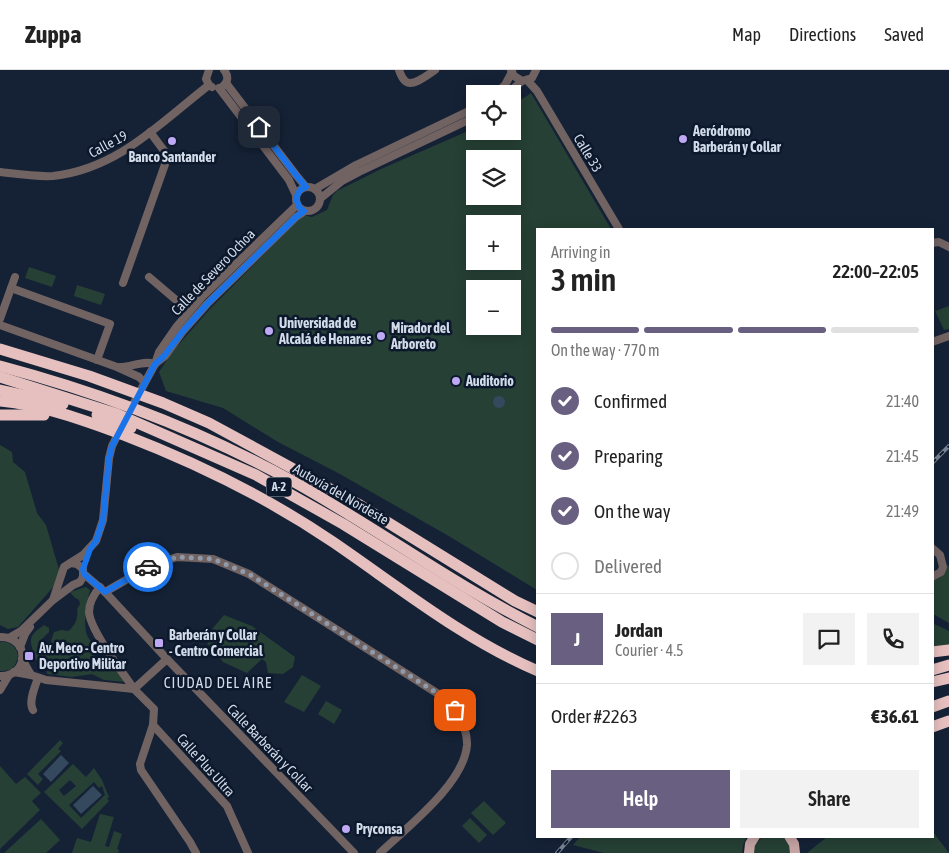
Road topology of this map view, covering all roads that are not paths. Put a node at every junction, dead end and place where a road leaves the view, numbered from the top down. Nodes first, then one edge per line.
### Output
1 (209, 70) edge
2 (399, 70) edge
3 (435, 70) edge
4 (227, 71) edge
5 (512, 71) edge
6 (536, 72) edge
7 (525, 80) junction
8 (226, 83) junction
9 (209, 85) junction
10 (505, 85) edge
11 (519, 85) edge
12 (219, 88) junction
13 (537, 91) junction
14 (466, 112) edge
15 (466, 121) edge
16 (150, 132) junction
17 (0, 172) edge
18 (306, 187) junction
19 (316, 189) junction
20 (296, 195) junction
21 (321, 198) junction
22 (297, 205) junction
23 (304, 211) junction
24 (618, 228) edge
25 (934, 243) edge
26 (949, 247) edge
27 (15, 277) dead end
28 (149, 278) dead end
29 (123, 283) dead end
30 (11, 288) junction
31 (189, 311) junction
32 (0, 319) edge
33 (0, 326) edge
34 (949, 336) edge
35 (934, 341) edge
36 (0, 349) edge
37 (0, 360) edge
38 (97, 360) junction
39 (152, 363) junction
40 (0, 366) edge
41 (117, 367) junction
42 (0, 377) edge
43 (141, 382) junction
44 (0, 390) edge
45 (0, 401) edge
46 (121, 404) junction
47 (0, 415) edge
48 (95, 424) junction
49 (223, 459) junction
50 (90, 549) junction
51 (934, 550) edge
52 (72, 563) junction
53 (62, 576) junction
54 (934, 576) edge
55 (80, 577) junction
56 (100, 587) junction
57 (53, 600) junction
58 (536, 611) edge
59 (37, 617) junction
60 (536, 624) edge
61 (0, 637) edge
62 (9, 638) junction
63 (536, 639) edge
64 (20, 647) junction
65 (490, 647) junction
66 (949, 650) edge
67 (934, 652) edge
68 (22, 659) junction
69 (167, 660) junction
70 (949, 665) edge
71 (934, 669) edge
72 (536, 670) edge
73 (12, 674) junction
74 (536, 674) edge
75 (0, 676) edge
76 (35, 676) junction
77 (949, 678) edge
78 (934, 682) edge
79 (134, 689) junction
80 (0, 690) edge
81 (949, 701) edge
82 (934, 706) edge
83 (33, 710) dead end
84 (949, 721) edge
85 (152, 725) junction
86 (934, 726) edge
87 (754, 838) edge
88 (790, 838) edge
89 (196, 853) edge
90 (248, 853) edge
91 (354, 853) edge
92 (380, 853) edge
93 (748, 853) edge
94 (795, 853) edge

1 - 9 street
2 - 3 street
4 - 8 street
5 - 7 street, Calle 33
5 - 10 street
6 - 7 street
6 - 13 street, Calle 33
7 - 11 street
7 - 13 street, Calle 33
8 - 12 street
8 - 18 street
9 - 12 street
9 - 16 street, Calle 19
12 - 20 street
13 - 24 street, Calle 33
14 - 19 street
15 - 21 street
16 - 17 street, Calle 19
16 - 29 street
18 - 19 street
18 - 20 street
19 - 21 street
20 - 22 street
21 - 23 street
22 - 23 street
22 - 31 street, Calle de Severo Ochoa
23 - 39 street, Calle de Severo Ochoa
25 - 26 street
27 - 30 street
28 - 31 street
30 - 32 street
30 - 38 street
31 - 39 street, Calle de Severo Ochoa
33 - 38 street
34 - 35 street
36 - 58 highway
37 - 46 highway
38 - 41 street
39 - 41 street
39 - 43 street, Calle de Severo Ochoa
40 - 46 highway, A-2
41 - 43 street
42 - 49 highway, A-2
43 - 50 street, Calle de Severo Ochoa
44 - 49 highway
45 - 48 highway
46 - 60 highway, Autovía del Nordeste / A-2
47 - 48 highway
48 - 65 highway
49 - 63 highway, A-2
50 - 52 street, Calle de Severo Ochoa
50 - 55 street, Calle de Severo Ochoa
51 - 54 street
52 - 53 street, Calle de Severo Ochoa
52 - 55 street
53 - 55 street
53 - 57 street
55 - 56 street
55 - 57 street
56 - 69 street, Calle Barberán y Collar
56 - 79 street
56 - 92 street
57 - 59 street
59 - 62 street
59 - 64 street
61 - 62 street
62 - 64 street
64 - 68 street
65 - 72 highway
65 - 74 highway
66 - 67 highway
68 - 73 street
68 - 76 street
69 - 79 street
69 - 91 street, Calle Barberán y Collar
70 - 71 highway
73 - 75 street
73 - 76 street
73 - 80 street
76 - 79 street
76 - 83 street
77 - 78 highway
79 - 85 street
81 - 82 highway
84 - 86 highway
85 - 89 street
85 - 90 street, Calle Plus Ultra
87 - 93 main road
88 - 94 main road

